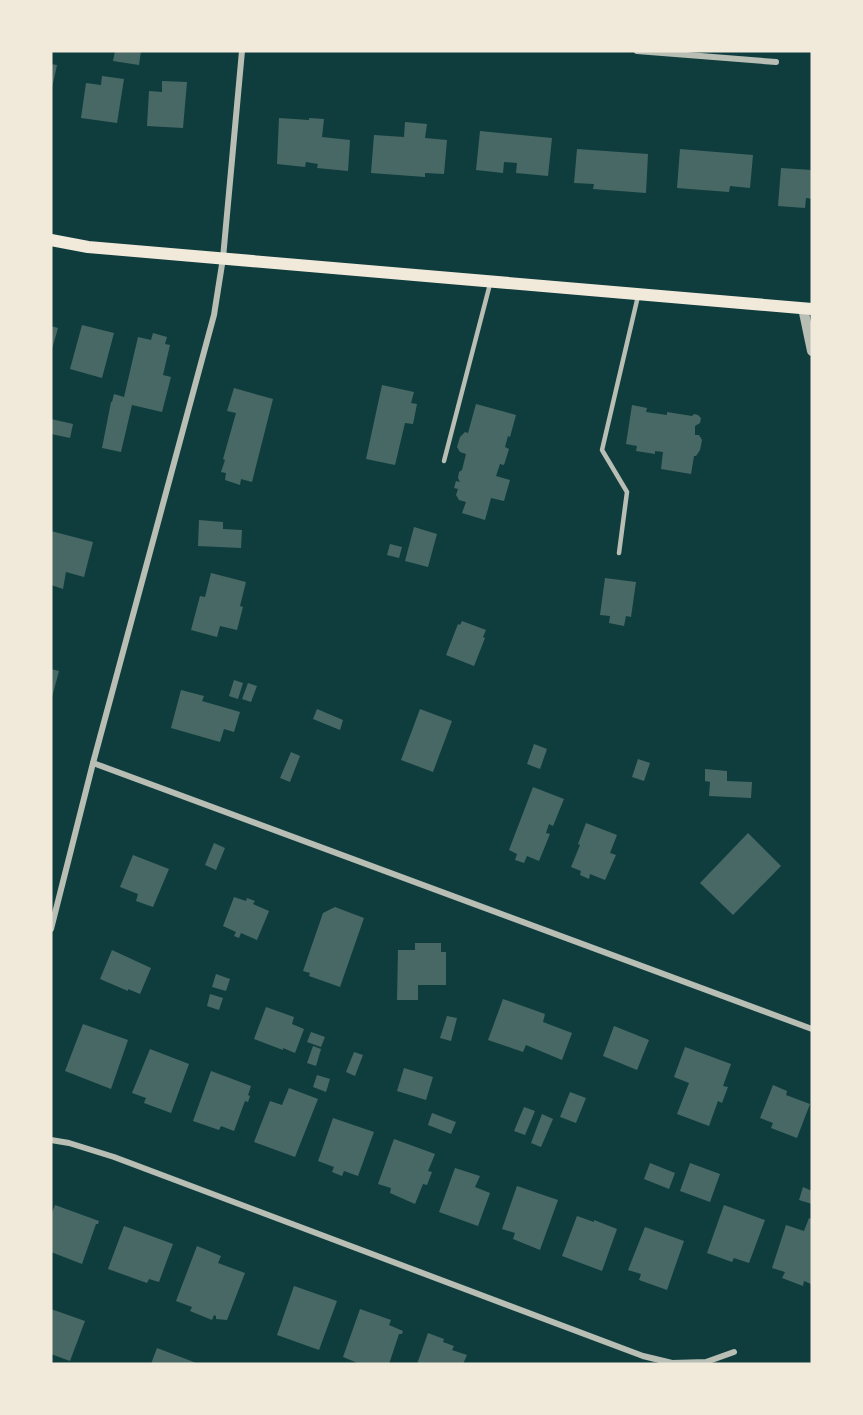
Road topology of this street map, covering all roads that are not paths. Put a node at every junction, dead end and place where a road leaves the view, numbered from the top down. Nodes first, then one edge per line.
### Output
1 (242, 51) edge
2 (637, 51) edge
3 (776, 62) dead end
4 (51, 240) edge
5 (223, 258) junction
6 (490, 281) junction
7 (638, 294) junction
8 (808, 309) edge
9 (812, 351) edge
10 (444, 461) dead end
11 (619, 553) dead end
12 (93, 763) junction
13 (51, 929) edge
14 (812, 1029) edge
15 (51, 1140) edge
16 (734, 1352) dead end

1 - 5 street
2 - 3 street
4 - 5 main road
5 - 6 main road
5 - 12 street
6 - 7 main road
6 - 10 lane
7 - 8 main road
7 - 11 lane
8 - 9 street
12 - 13 street
12 - 14 street
15 - 16 street

